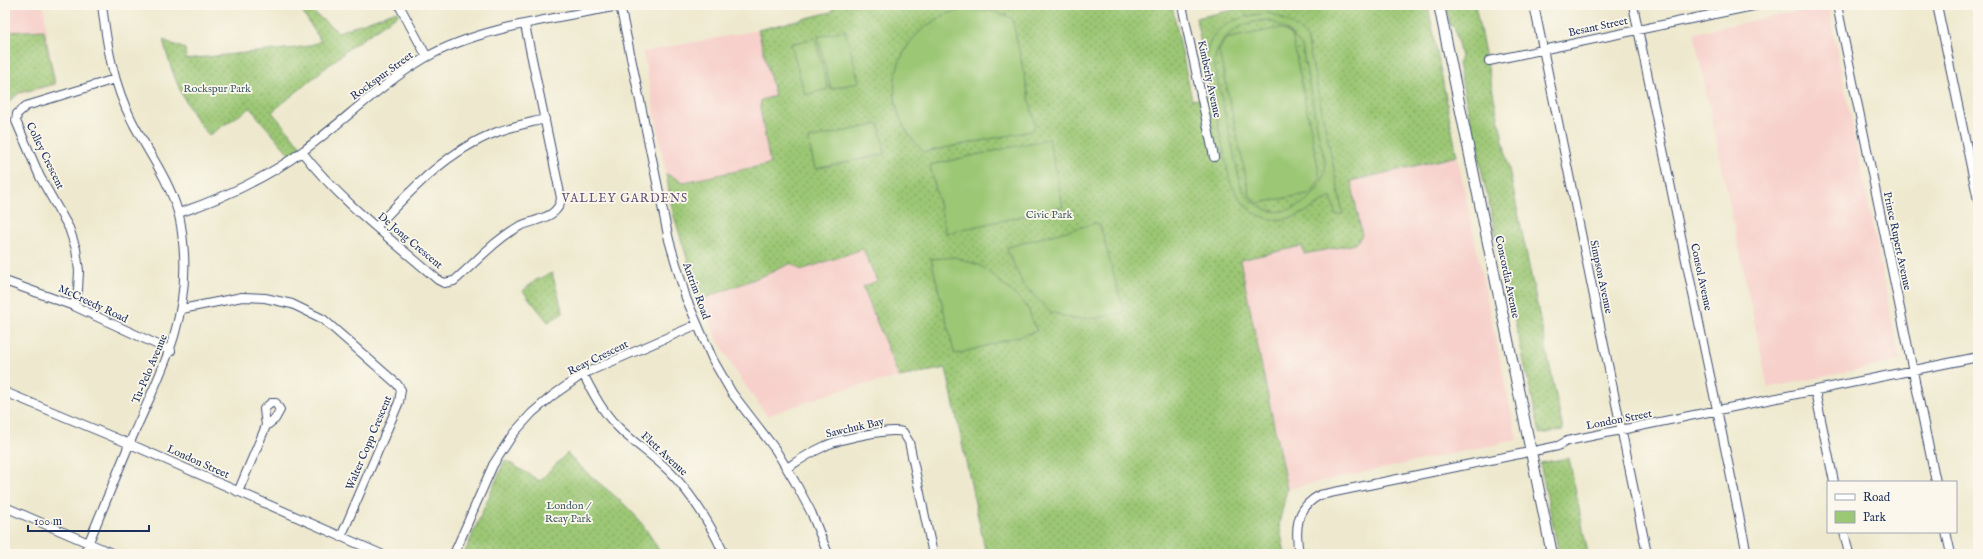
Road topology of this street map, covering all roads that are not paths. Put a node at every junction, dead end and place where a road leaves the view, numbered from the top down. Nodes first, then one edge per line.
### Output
1 (102, 5) edge
2 (399, 5) edge
3 (621, 5) edge
4 (1182, 5) edge
5 (1439, 5) edge
6 (1534, 5) edge
7 (1633, 5) edge
8 (1758, 5) edge
9 (1837, 5) edge
10 (1938, 5) edge
11 (1736, 7) edge
12 (525, 25) junction
13 (1639, 30) junction
14 (1543, 49) junction
15 (427, 57) junction
16 (1489, 60) dead end
17 (115, 79) junction
18 (545, 119) junction
19 (302, 152) junction
20 (1214, 157) dead end
21 (1978, 200) edge
22 (179, 213) junction
23 (376, 227) junction
24 (5, 281) edge
25 (74, 306) junction
26 (182, 309) junction
27 (696, 325) junction
28 (171, 351) junction
29 (1978, 357) edge
30 (1913, 371) junction
31 (583, 374) junction
32 (1815, 391) junction
33 (5, 392) edge
34 (1718, 411) junction
35 (266, 426) dead end
36 (1622, 431) junction
37 (130, 444) junction
38 (1531, 451) junction
39 (787, 468) junction
40 (1834, 481) edge
41 (1936, 481) edge
42 (238, 492) junction
43 (5, 507) edge
44 (1844, 533) edge
45 (1946, 533) edge
46 (341, 537) junction
47 (88, 543) junction
48 (84, 554) edge
49 (114, 554) edge
50 (381, 554) edge
51 (454, 554) edge
52 (724, 554) edge
53 (828, 554) edge
54 (933, 554) edge
55 (1299, 554) edge
56 (1552, 554) edge
57 (1647, 554) edge
58 (1747, 554) edge
59 (1849, 554) edge
60 (1951, 554) edge

1 - 17 street, Tu-Pelo Avenue
2 - 15 street
3 - 12 street, Rockspur Street
3 - 27 street, Antrim Road
4 - 20 street, Kimberly Avenue
5 - 38 main road, Concordia Avenue
6 - 14 street, Simpson Avenue
7 - 13 street, Consol Avenue
8 - 11 street, Besant Street
9 - 30 street, Prince Rupert Avenue
10 - 21 street
11 - 13 street, Besant Street
12 - 15 street, Rockspur Street
12 - 18 street, De Jong Crescent
13 - 14 street, Besant Street
13 - 34 street, Consol Avenue
14 - 16 street, Besant Street
14 - 36 street, Simpson Avenue
15 - 19 street, Rockspur Street
17 - 22 street, Tu-Pelo Avenue
17 - 25 street, Colley Crescent
18 - 23 street
18 - 23 street, De Jong Crescent
19 - 22 street, Rockspur Street
19 - 23 street, De Jong Crescent
22 - 26 street, Tu-Pelo Avenue
24 - 25 street, McCreedy Road
25 - 28 street, McCreedy Road
26 - 28 street, Tu-Pelo Avenue
26 - 46 street, Walter Copp Crescent
27 - 31 street, Reay Crescent
27 - 39 street, Antrim Road
28 - 37 street, Tu-Pelo Avenue
29 - 30 street, London Street
30 - 32 street, London Street
30 - 41 street, Prince Rupert Avenue
31 - 51 street, Reay Crescent
31 - 52 street, Flett Avenue
32 - 34 street, London Street
32 - 40 street
33 - 37 street, London Street
34 - 36 street, London Street
34 - 58 street, Consol Avenue
35 - 42 street
36 - 38 street, London Street
36 - 57 street, Simpson Avenue
37 - 42 street, London Street
37 - 47 street, Tu-Pelo Avenue
38 - 55 street, London Street
38 - 56 main road, Concordia Avenue
39 - 53 street, Antrim Road
39 - 54 street, Sawchuk Bay
42 - 46 street, London Street
43 - 47 street
44 - 59 street
45 - 60 street
46 - 50 street, London Street
47 - 48 street, Tu-Pelo Avenue
47 - 49 street

